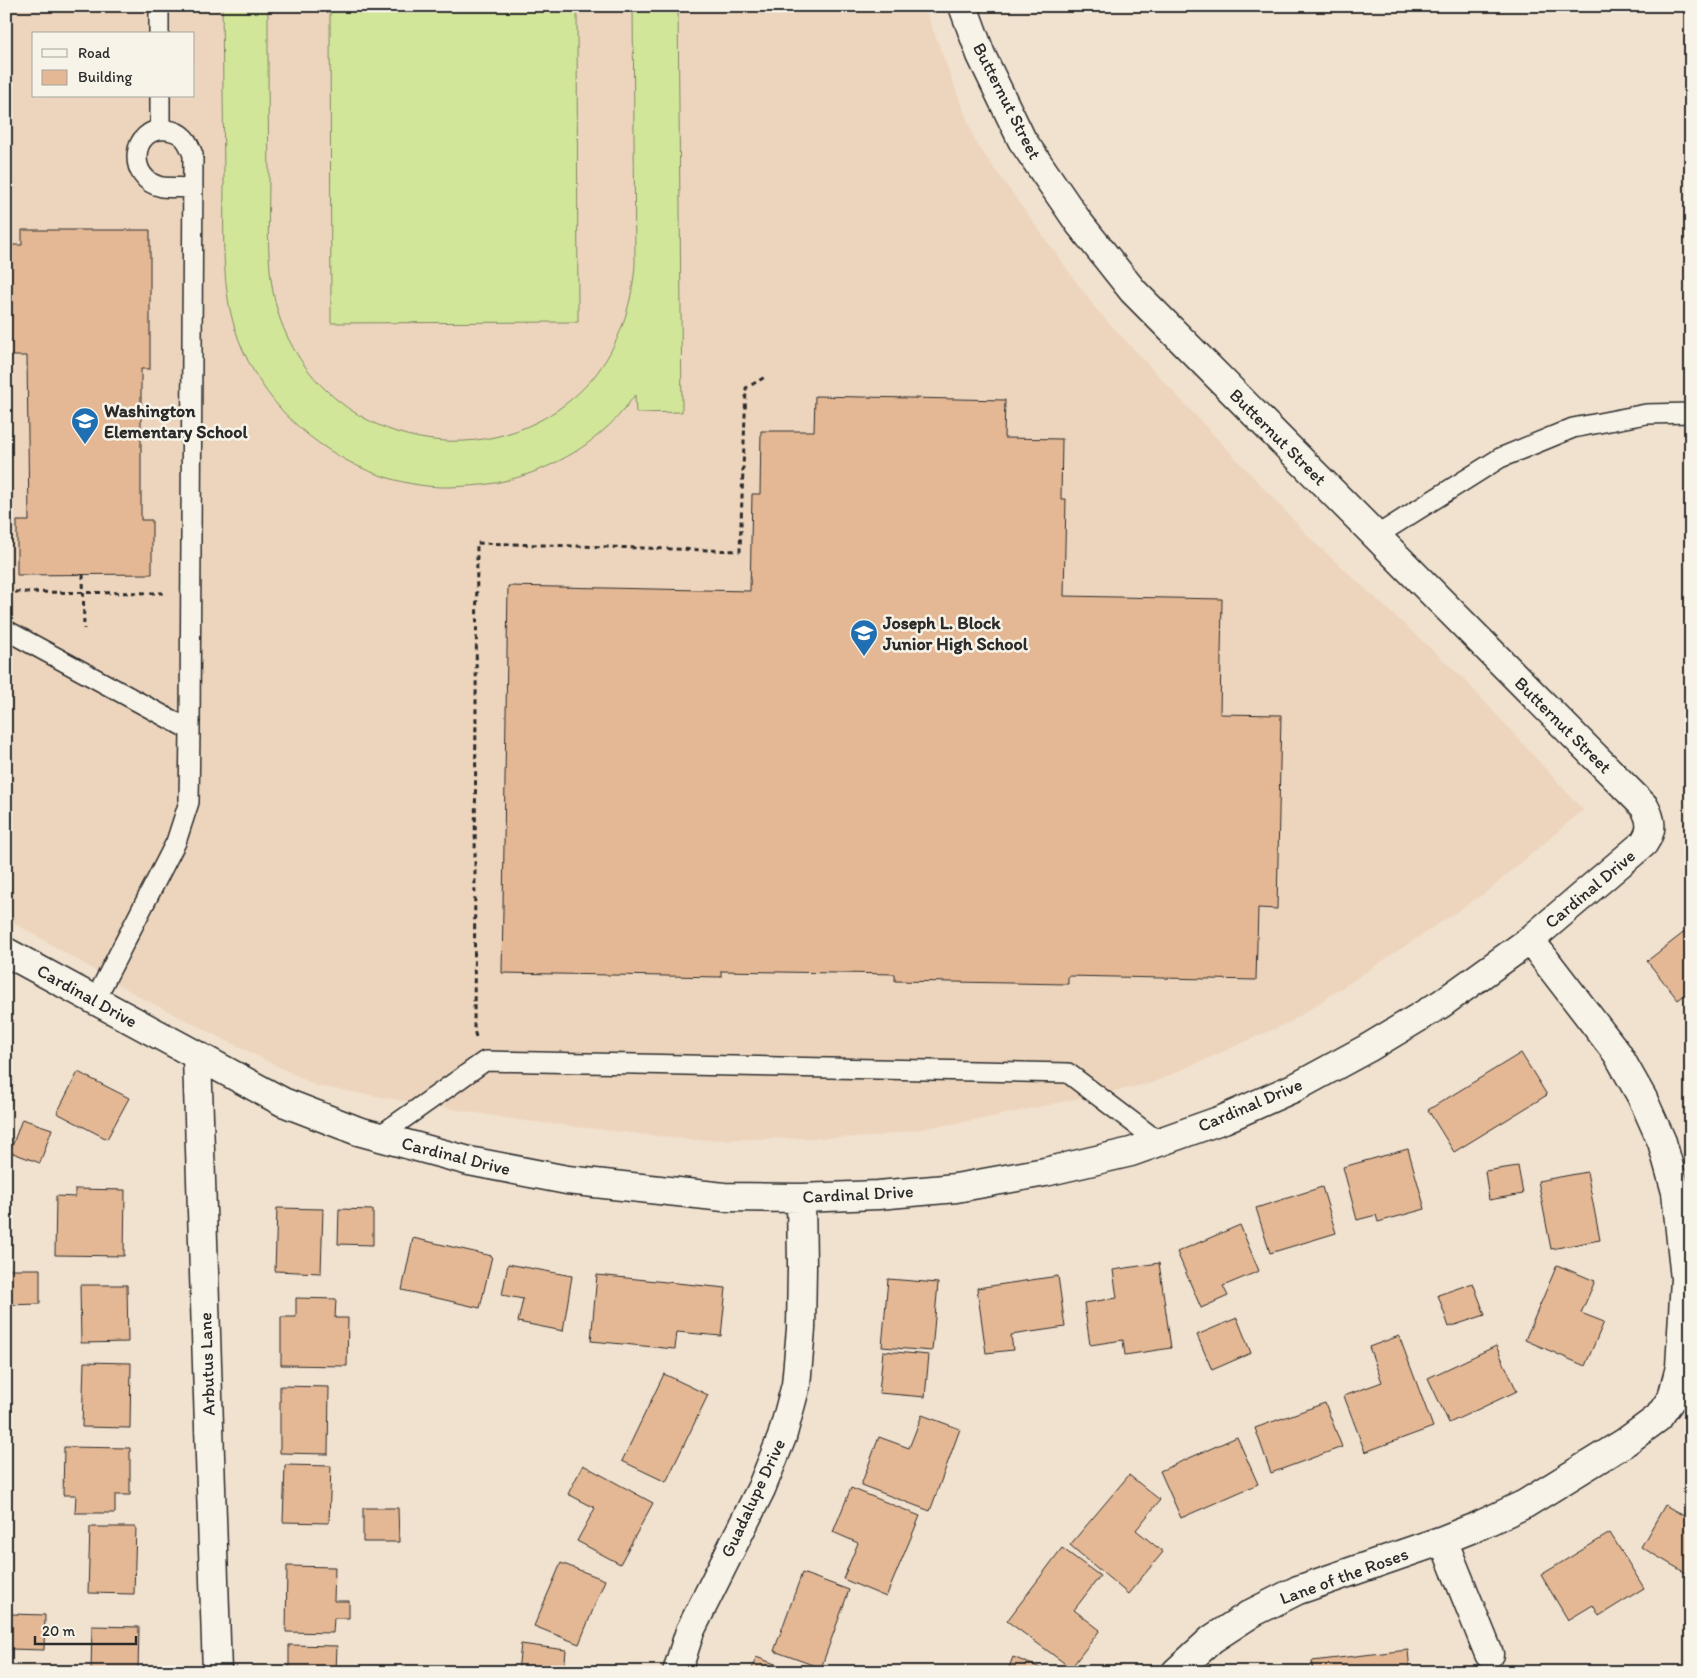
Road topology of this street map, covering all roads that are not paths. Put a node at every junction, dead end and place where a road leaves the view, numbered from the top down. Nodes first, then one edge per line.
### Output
1 (159, 6) edge
2 (963, 6) edge
3 (159, 32) edge
4 (160, 98) edge
5 (160, 129) junction
6 (193, 188) junction
7 (1691, 414) edge
8 (1376, 536) junction
9 (6, 630) edge
10 (190, 730) junction
11 (1651, 824) joint
12 (1530, 940) junction
13 (6, 952) edge
14 (95, 1000) junction
15 (197, 1057) junction
16 (379, 1136) junction
17 (1159, 1142) junction
18 (801, 1198) junction
19 (1681, 1404) edge
20 (1444, 1540) junction
21 (1489, 1654) dead end
22 (217, 1672) edge
23 (677, 1672) edge
24 (1176, 1672) edge

1 - 3 lane
2 - 8 street, Butternut Street
4 - 5 lane
5 - 6 lane
5 - 6 lane
6 - 10 lane
7 - 8 lane
8 - 11 street, Butternut Street
9 - 10 lane
10 - 14 lane
11 - 12 street, Cardinal Drive
12 - 17 street, Cardinal Drive
12 - 19 street
13 - 14 street, Cardinal Drive
14 - 15 street, Cardinal Drive
15 - 16 street, Cardinal Drive
15 - 22 street, Arbutus Lane
16 - 17 lane
16 - 18 street, Cardinal Drive
17 - 18 street, Cardinal Drive
18 - 23 street, Guadalupe Drive
19 - 20 street, Lane of the Roses
20 - 21 street
20 - 24 street, Lane of the Roses

